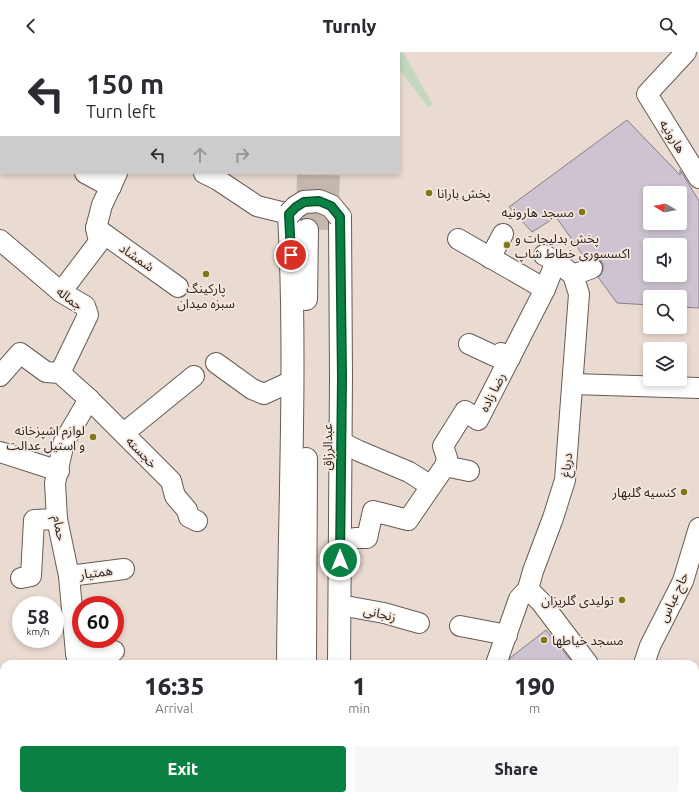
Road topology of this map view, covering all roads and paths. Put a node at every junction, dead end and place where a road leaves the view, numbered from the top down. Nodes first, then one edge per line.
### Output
1 (686, 52) edge
2 (89, 174) edge
3 (206, 174) edge
4 (699, 178) edge
5 (114, 180) edge
6 (289, 214) junction
7 (324, 226) junction
8 (96, 228) junction
9 (503, 234) dead end
10 (458, 239) dead end
11 (0, 240) edge
12 (490, 258) junction
13 (592, 268) dead end
14 (573, 275) junction
15 (178, 287) dead end
16 (545, 289) junction
17 (61, 292) junction
18 (469, 344) dead end
19 (510, 358) junction
20 (223, 367) dead end
21 (60, 373) junction
22 (0, 376) edge
23 (194, 376) dead end
24 (292, 381) junction
25 (573, 384) junction
26 (699, 388) edge
27 (89, 399) junction
28 (124, 433) junction
29 (341, 442) junction
30 (0, 452) edge
31 (445, 466) junction
32 (469, 470) dead end
33 (59, 471) junction
34 (431, 486) junction
35 (57, 519) junction
36 (197, 521) dead end
37 (699, 530) edge
38 (340, 544) junction
39 (124, 569) dead end
40 (69, 576) junction
41 (21, 578) dead end
42 (528, 589) junction
43 (340, 605) junction
44 (419, 623) dead end
45 (460, 626) dead end
46 (507, 635) junction
47 (114, 651) dead end
48 (77, 658) edge
49 (288, 660) edge
50 (306, 660) edge
51 (326, 660) edge
52 (339, 660) edge
53 (498, 660) edge
54 (585, 660) edge
55 (645, 660) edge

1 - 4 street, هارونیه
2 - 5 street
3 - 6 street
5 - 8 street
6 - 7 main road, bridge
6 - 24 main road
7 - 29 main road
7 - 50 main road, عبدالرزاق
7 - 51 main road, عبدالرزاق
8 - 15 street, شمشاد
8 - 17 street
9 - 12 street
10 - 12 street
11 - 17 street, جماله
12 - 16 street
13 - 14 street
14 - 16 street, رضا زاده
14 - 25 street, درباغ
16 - 19 street, رضا زاده
17 - 21 street, جماله
18 - 19 street
19 - 31 street, رضا زاده
20 - 24 street
21 - 22 street
21 - 27 street
23 - 28 street, خجسته
24 - 49 main road
25 - 26 street
25 - 42 street, درباغ
27 - 28 street
27 - 33 street, حمام
28 - 36 street, خجسته
29 - 34 street
29 - 38 main road
30 - 33 street
31 - 32 street
31 - 34 street
33 - 35 street, حمام
34 - 38 street
35 - 40 street, حمام
35 - 41 street
37 - 55 street, حاج عباس
38 - 43 main road
39 - 40 street, همتیار
40 - 48 street, حمام
42 - 46 street, درباغ
42 - 54 street
43 - 44 street, زنجانی
43 - 52 main road
45 - 46 street
46 - 53 street, درباغ
47 - 48 street

